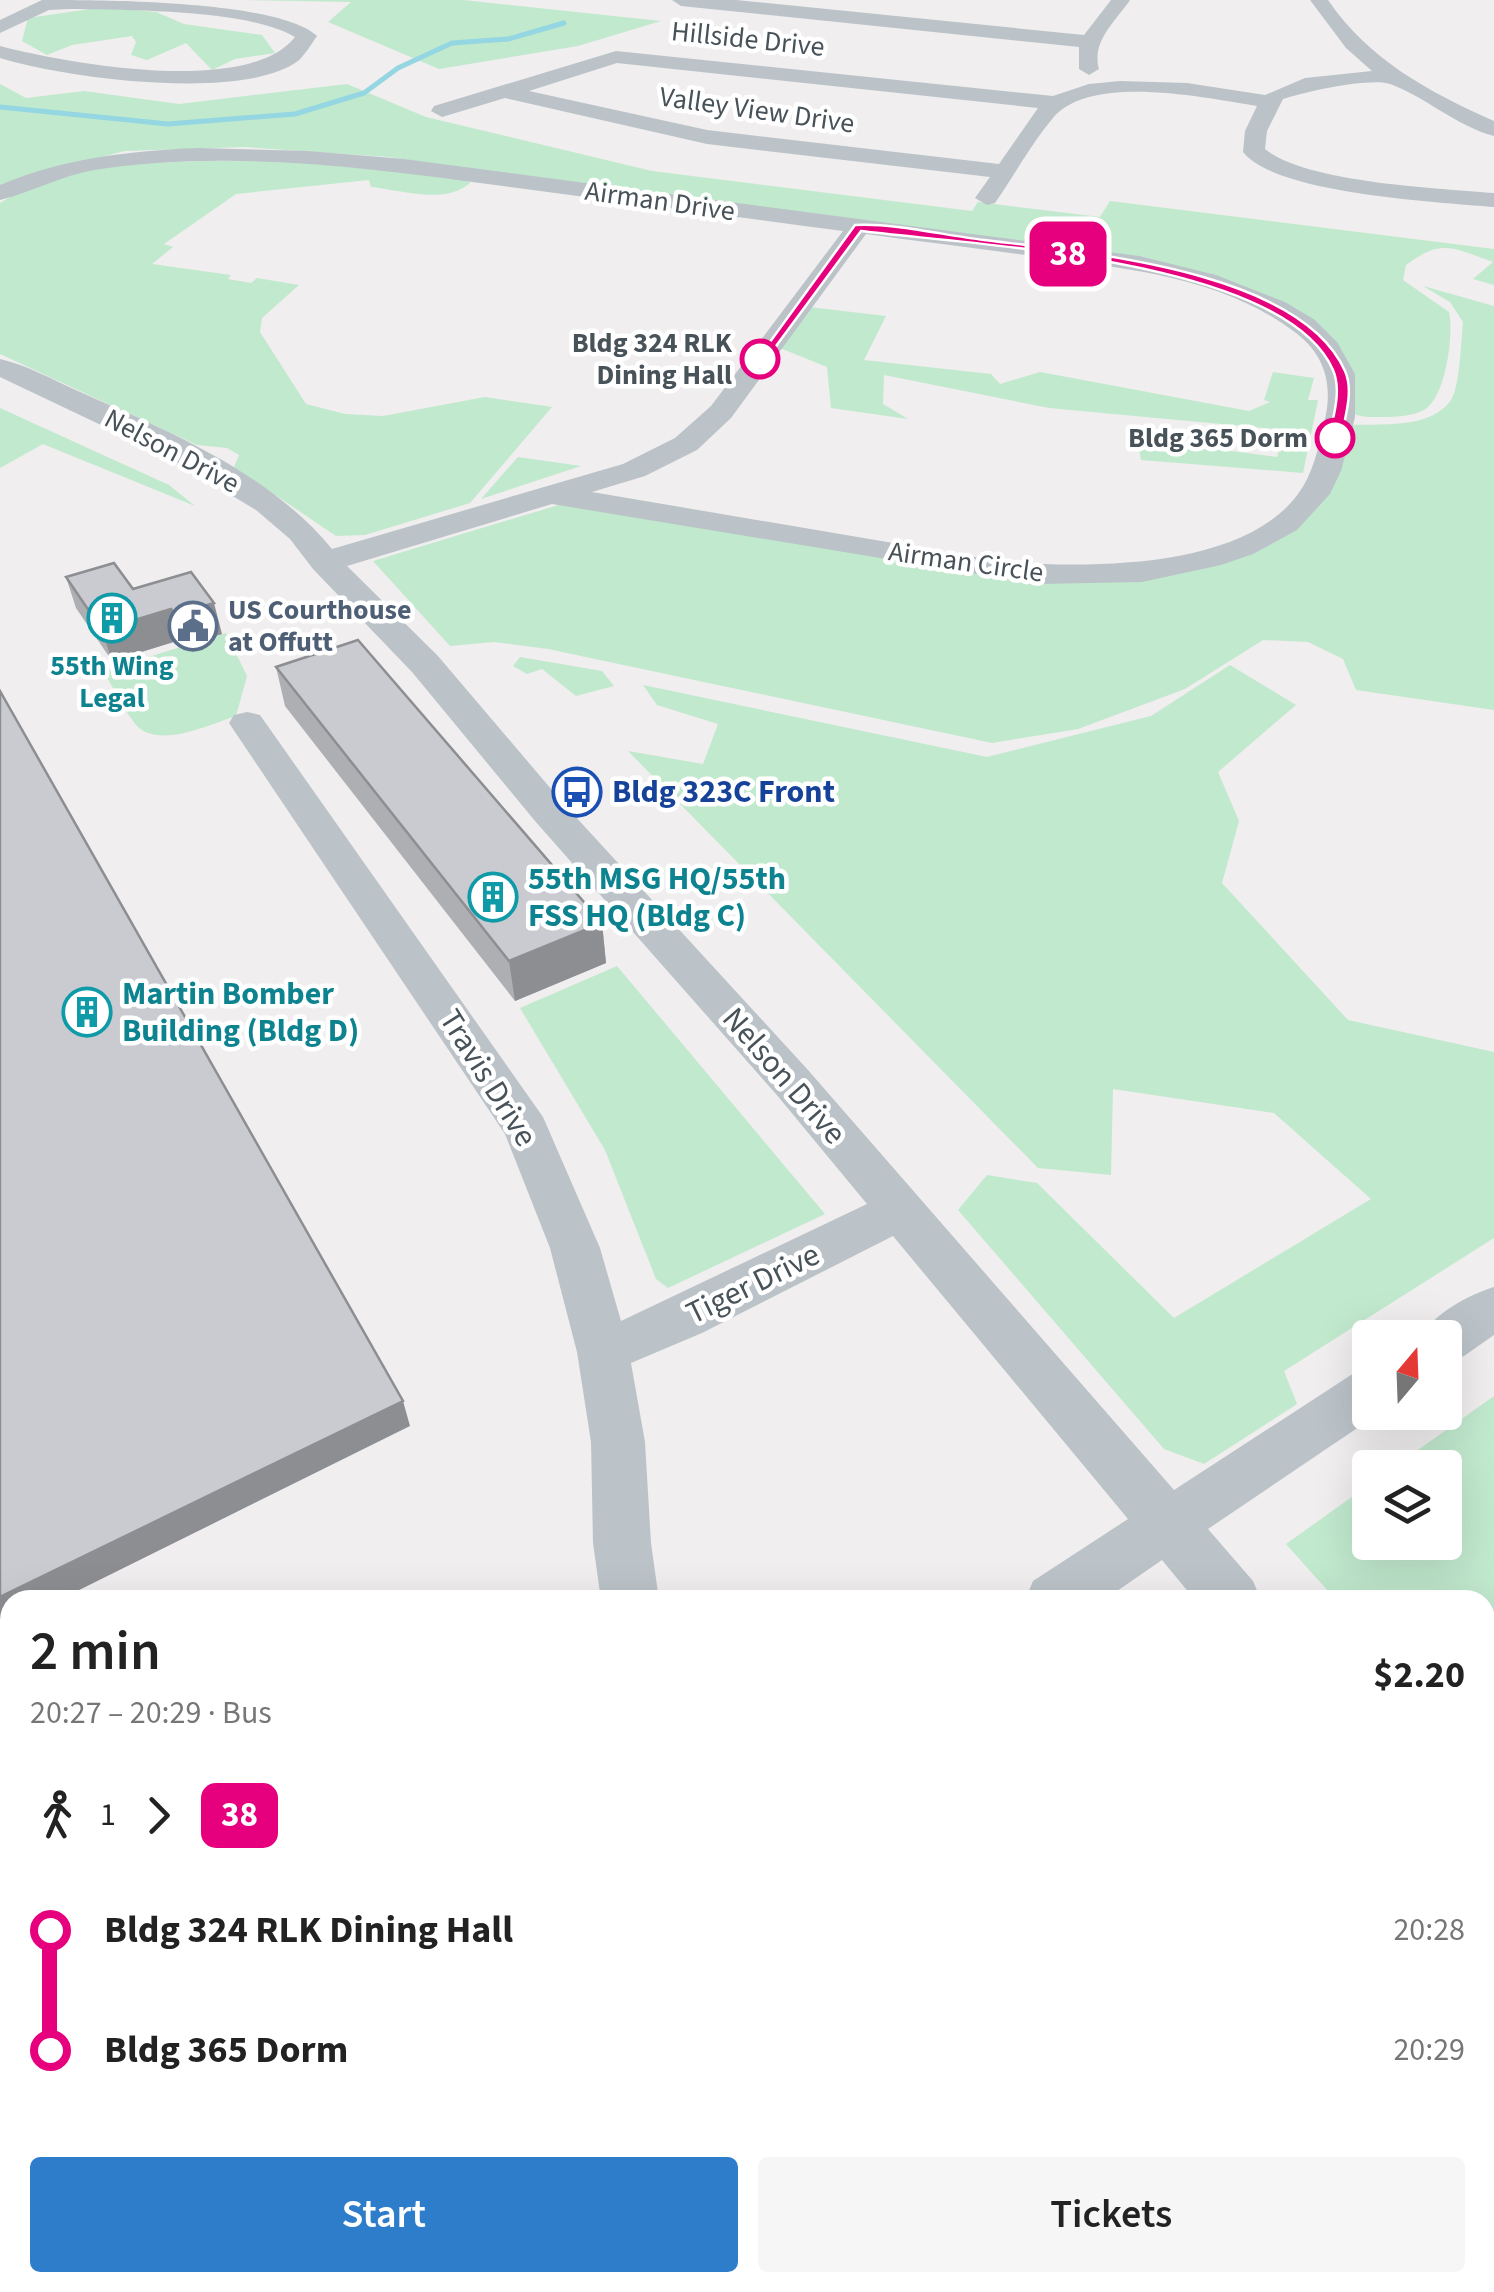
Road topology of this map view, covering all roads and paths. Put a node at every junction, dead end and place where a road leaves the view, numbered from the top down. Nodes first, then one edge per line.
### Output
1 (30, 0) edge
2 (681, 0) edge
3 (1121, 0) edge
4 (1319, 0) edge
5 (52, 2) junction
6 (938, 2) edge
7 (918, 24) junction
8 (0, 27) edge
9 (1090, 42) junction
10 (0, 52) edge
11 (1390, 76) junction
12 (1109, 88) junction
13 (502, 91) junction
14 (1271, 102) junction
15 (1054, 103) junction
16 (442, 111) dead end
17 (1494, 130) edge
18 (1005, 172) junction
19 (0, 192) edge
20 (987, 198) dead end
21 (1494, 200) edge
22 (858, 228) junction
23 (0, 367) edge
24 (0, 394) edge
25 (552, 495) junction
26 (325, 562) junction
27 (246, 723) dead end
28 (900, 1210) junction
29 (1494, 1308) edge
30 (1462, 1329) edge
31 (603, 1352) junction
32 (1352, 1403) edge
33 (1168, 1526) junction
34 (629, 1590) edge
35 (1069, 1590) edge
36 (1223, 1590) edge

1 - 5 street
2 - 7 street
3 - 9 street
4 - 11 street
5 - 8 street
5 - 10 street
6 - 7 street
7 - 9 street
9 - 12 street
11 - 14 street
11 - 17 street
12 - 14 street
12 - 15 street
13 - 15 street, Hillside Drive
13 - 16 street, Hillside Drive
13 - 18 street, Valley View Drive
14 - 21 street
15 - 18 street
18 - 20 street
19 - 22 street, Airman Drive
22 - 25 street
22 - 25 street, Airman Circle
23 - 26 street, Nelson Drive
24 - 26 street, Nelson Drive
25 - 26 street
26 - 28 street, Nelson Drive
27 - 31 street, Travis Drive
28 - 31 street, Tiger Drive
28 - 33 street, Nelson Drive
29 - 30 street
31 - 34 street, Travis Drive
32 - 33 street
33 - 35 street
33 - 36 street, Nelson Drive

